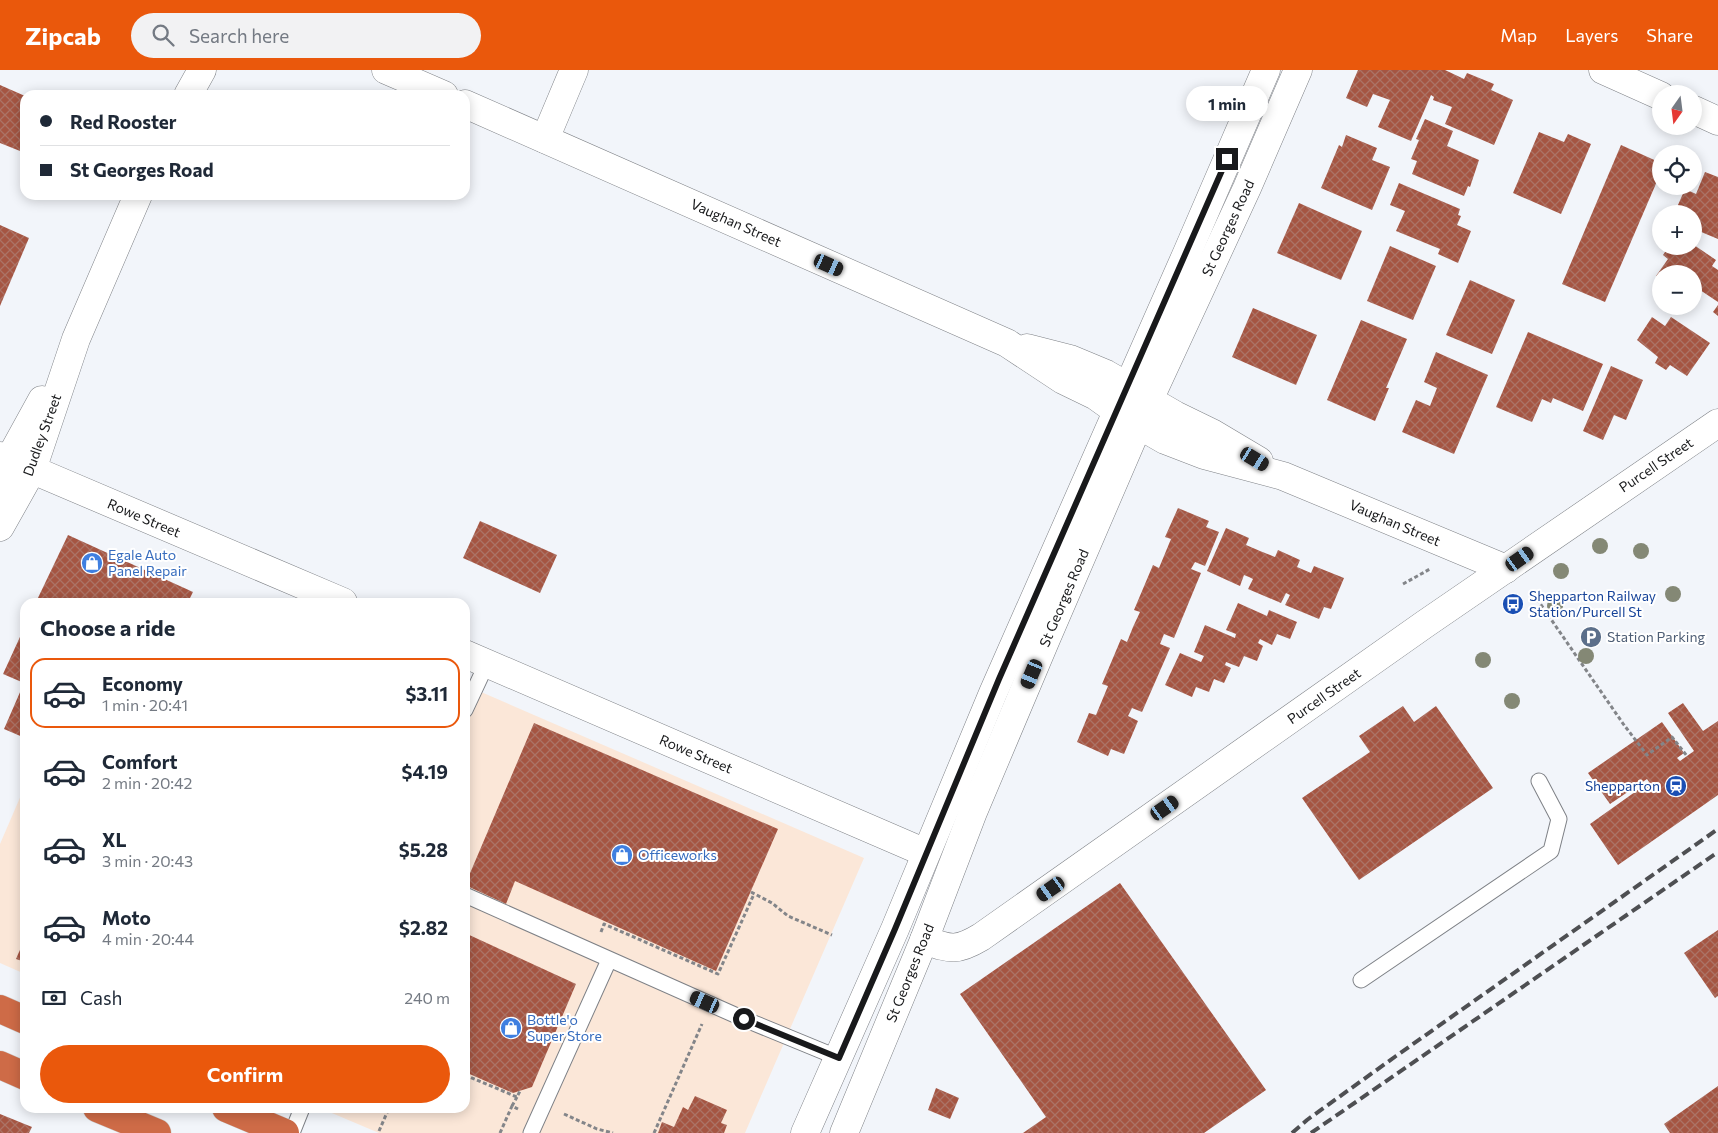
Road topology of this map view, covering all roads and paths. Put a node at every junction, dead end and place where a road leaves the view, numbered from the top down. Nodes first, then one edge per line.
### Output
1 (185, 70) edge
2 (202, 70) edge
3 (386, 70) edge
4 (574, 70) edge
5 (1266, 70) edge
6 (1298, 70) edge
7 (1603, 70) edge
8 (179, 90) edge
9 (191, 90) edge
10 (432, 90) edge
11 (1652, 92) edge
12 (470, 106) edge
13 (1250, 108) junction
14 (1702, 114) edge
15 (1277, 120) junction
16 (1718, 121) edge
17 (545, 139) junction
18 (1224, 168) junction
19 (1251, 179) junction
20 (136, 200) edge
21 (1187, 253) junction
22 (1213, 260) junction
23 (1133, 406) junction
24 (1718, 423) edge
25 (14, 462) edge
26 (0, 488) edge
27 (0, 527) edge
28 (1506, 569) junction
29 (334, 598) edge
30 (1537, 599) dead end
31 (476, 659) edge
32 (470, 687) edge
33 (1687, 756) dead end
34 (1539, 781) dead end
35 (926, 853) junction
36 (953, 865) junction
37 (751, 892) dead end
38 (470, 897) edge
39 (895, 929) junction
40 (832, 935) dead end
41 (924, 940) junction
42 (609, 960) junction
43 (718, 974) dead end
44 (1361, 980) dead end
45 (705, 1002) junction
46 (0, 1009) edge
47 (20, 1018) edge
48 (839, 1058) junction
49 (0, 1065) edge
50 (870, 1070) junction
51 (20, 1074) edge
52 (470, 1077) edge
53 (520, 1091) dead end
54 (517, 1097) junction
55 (544, 1105) junction
56 (512, 1106) dead end
57 (110, 1113) edge
58 (238, 1113) edge
59 (300, 1113) edge
60 (387, 1113) edge
61 (379, 1131) dead end
62 (157, 1133) edge
63 (285, 1133) edge
64 (292, 1133) edge
65 (531, 1133) edge
66 (613, 1133) edge
67 (654, 1133) edge
68 (805, 1133) edge
69 (844, 1133) edge

1 - 8 street
2 - 9 street
3 - 10 street
4 - 17 street
5 - 13 street, St Georges Road
6 - 15 street, St Georges Road
7 - 11 street
12 - 17 street, Vaughan Street
13 - 15 street
13 - 18 street, St Georges Road
14 - 16 street
15 - 19 street, St Georges Road
17 - 23 street, Vaughan Street
18 - 19 street
18 - 21 street, St Georges Road
19 - 22 street, St Georges Road
20 - 25 street, Dudley Street
21 - 22 street
21 - 23 street, St Georges Road
22 - 23 street, St Georges Road
23 - 28 street, Vaughan Street
23 - 35 street, St Georges Road
23 - 36 street, St Georges Road
24 - 28 street, Purcell Street
25 - 26 street, Dudley Street
25 - 27 street, Dudley Street
25 - 29 street, Rowe Street
28 - 41 street, Purcell Street
30 - 33 path
31 - 32 lane
31 - 35 street, Rowe Street
34 - 44 lane
35 - 36 street, Rowe Street
35 - 39 street, St Georges Road
36 - 41 street, St Georges Road
37 - 40 path
38 - 42 lane
39 - 41 street, Purcell Street
39 - 48 street, St Georges Road
41 - 50 street, St Georges Road
42 - 45 lane
42 - 55 lane
43 - 45 path
45 - 48 lane
45 - 67 path
46 - 47 highway
48 - 50 street
48 - 68 street, St Georges Road
49 - 51 highway
50 - 69 street, St Georges Road
52 - 54 path
53 - 54 path
54 - 56 path
55 - 65 lane
55 - 66 path
57 - 62 highway
58 - 63 highway
59 - 64 lane
60 - 61 path

